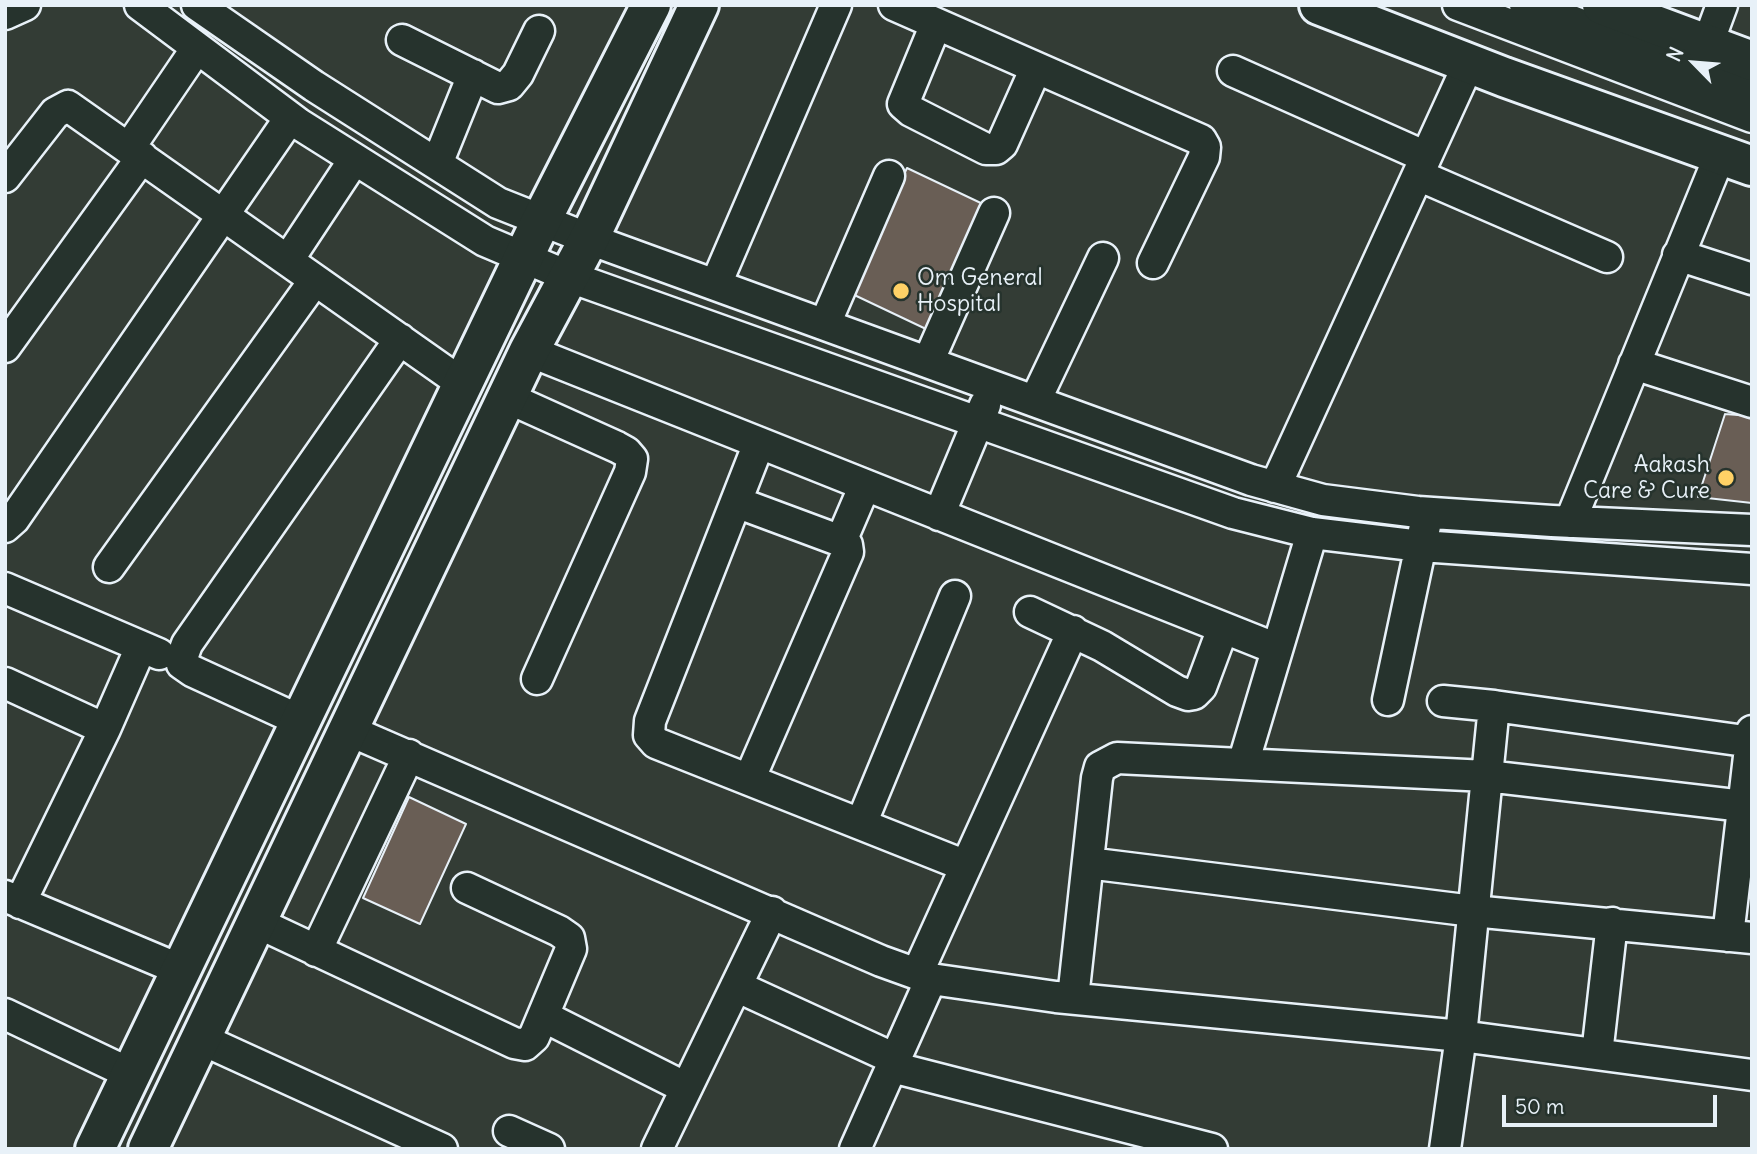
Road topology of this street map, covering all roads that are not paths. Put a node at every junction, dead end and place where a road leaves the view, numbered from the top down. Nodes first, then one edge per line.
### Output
1 (25, 5) edge
2 (141, 5) edge
3 (197, 5) edge
4 (651, 5) edge
5 (699, 5) edge
6 (836, 5) edge
7 (894, 5) edge
8 (1319, 5) edge
9 (1458, 5) edge
10 (1525, 5) edge
11 (1602, 5) edge
12 (1723, 5) edge
13 (1640, 12) edge
14 (5, 14) edge
15 (936, 24) junction
16 (539, 31) dead end
17 (402, 40) dead end
18 (1708, 43) junction
19 (197, 48) junction
20 (1752, 61) edge
21 (1469, 63) junction
22 (1036, 68) junction
23 (1233, 71) dead end
24 (473, 75) junction
25 (1752, 91) edge
26 (323, 92) junction
27 (1752, 117) edge
28 (294, 121) junction
29 (136, 153) junction
30 (354, 160) junction
31 (1736, 160) edge
32 (436, 164) junction
33 (1422, 166) junction
34 (889, 176) dead end
35 (5, 177) edge
36 (994, 213) dead end
37 (224, 215) junction
38 (541, 221) junction
39 (589, 239) junction
40 (1678, 255) junction
41 (1607, 257) dead end
42 (1103, 258) dead end
43 (523, 259) junction
44 (288, 260) junction
45 (1153, 263) dead end
46 (570, 276) junction
47 (1752, 279) edge
48 (315, 280) junction
49 (716, 284) junction
50 (825, 324) junction
51 (400, 339) junction
52 (5, 347) edge
53 (529, 351) junction
54 (928, 362) junction
55 (1634, 364) junction
56 (463, 384) junction
57 (992, 385) junction
58 (506, 397) junction
59 (1035, 401) junction
60 (1752, 402) edge
61 (978, 422) junction
62 (759, 443) junction
63 (865, 485) junction
64 (1275, 487) junction
65 (736, 502) junction
66 (1427, 511) junction
67 (939, 514) junction
68 (1570, 522) junction
69 (5, 527) edge
70 (1752, 530) edge
71 (1312, 533) junction
72 (841, 541) junction
73 (1421, 545) junction
74 (109, 567) dead end
75 (1752, 569) edge
76 (5, 588) edge
77 (955, 596) dead end
78 (1030, 612) dead end
79 (1223, 628) junction
80 (1073, 631) junction
81 (141, 647) junction
82 (1277, 649) junction
83 (182, 664) junction
84 (537, 679) dead end
85 (5, 684) edge
86 (1388, 700) dead end
87 (1443, 701) dead end
88 (1494, 706) junction
89 (301, 721) junction
90 (105, 729) junction
91 (348, 730) junction
92 (1751, 738) edge
93 (409, 755) junction
94 (1243, 764) junction
95 (1487, 776) junction
96 (749, 780) junction
97 (1747, 807) edge
98 (861, 824) junction
99 (1088, 863) junction
100 (966, 866) junction
101 (467, 888) dead end
102 (13, 900) edge
103 (1474, 911) junction
104 (772, 912) junction
105 (256, 922) junction
106 (1612, 923) junction
107 (1740, 937) edge
108 (316, 951) junction
109 (181, 970) junction
110 (924, 976) junction
111 (736, 986) junction
112 (1073, 998) junction
113 (5, 1014) edge
114 (543, 1016) junction
115 (1461, 1036) junction
116 (201, 1039) junction
117 (1597, 1054) junction
118 (894, 1063) junction
119 (131, 1074) junction
120 (1752, 1075) edge
121 (686, 1088) junction
122 (509, 1131) dead end
123 (95, 1149) edge
124 (148, 1149) edge
125 (442, 1149) edge
126 (549, 1149) edge
127 (657, 1149) edge
128 (855, 1149) edge
129 (1212, 1149) edge
130 (1445, 1149) edge

1 - 14 street
2 - 19 street
3 - 26 street
4 - 38 main road
5 - 39 main road
6 - 49 street
7 - 15 street
8 - 21 main road
9 - 27 street
10 - 25 street
11 - 13 main road
12 - 18 street
13 - 18 main road
15 - 22 street
15 - 22 street
16 - 24 street
17 - 24 street
18 - 20 main road
19 - 28 street
19 - 29 street
21 - 31 main road
21 - 33 street
22 - 45 street
23 - 33 street
24 - 32 street
26 - 28 street
26 - 32 street
28 - 30 street
28 - 37 street
29 - 35 street
29 - 37 street
29 - 52 street
30 - 43 street
30 - 44 street
31 - 40 street
32 - 38 street
33 - 41 street
33 - 64 street
34 - 50 street
36 - 54 street
37 - 44 street
37 - 69 street
38 - 39 street
38 - 43 main road
39 - 46 main road
39 - 49 street
40 - 47 street
40 - 55 street
42 - 59 street
43 - 46 street
43 - 56 main road
44 - 48 street
46 - 53 main road
46 - 61 street
48 - 51 street
48 - 74 street
49 - 50 street
50 - 54 street
51 - 56 street
51 - 83 street
53 - 58 main road
53 - 62 street
54 - 57 street
55 - 60 street
55 - 68 street
56 - 89 main road
57 - 59 street
57 - 61 street
58 - 84 street
58 - 91 main road
59 - 64 street
61 - 67 street
61 - 71 street
62 - 63 street
62 - 65 street
63 - 67 street
63 - 72 street
64 - 66 street
65 - 72 street
65 - 96 street
66 - 68 street
66 - 73 street
67 - 79 street
68 - 70 street
71 - 73 street
71 - 82 street
72 - 96 street
73 - 75 street
73 - 86 street
76 - 81 street
77 - 98 street
78 - 80 street
79 - 80 street
79 - 82 street
80 - 100 street
81 - 83 street
81 - 90 street
82 - 94 street
83 - 89 street
85 - 90 street
87 - 88 street
88 - 92 street
88 - 95 street
89 - 109 main road
90 - 102 street
91 - 93 street
91 - 105 main road
92 - 97 street
93 - 104 street
93 - 108 street
94 - 95 street
94 - 99 street
95 - 97 street
95 - 103 street
96 - 98 street
97 - 107 street
98 - 100 street
99 - 103 street
99 - 112 street
100 - 110 street
101 - 114 street
102 - 109 street
103 - 106 street
103 - 115 street
104 - 110 street
104 - 111 street
105 - 108 street
105 - 116 main road
106 - 107 street
106 - 117 street
108 - 114 street
109 - 119 main road
110 - 112 street
110 - 118 street
111 - 118 street
111 - 121 street
112 - 115 street
113 - 119 street
114 - 121 street
115 - 117 street
115 - 130 street
116 - 124 main road
116 - 125 street
117 - 120 street
118 - 128 street
118 - 129 street
119 - 123 main road
121 - 127 street
122 - 126 street

